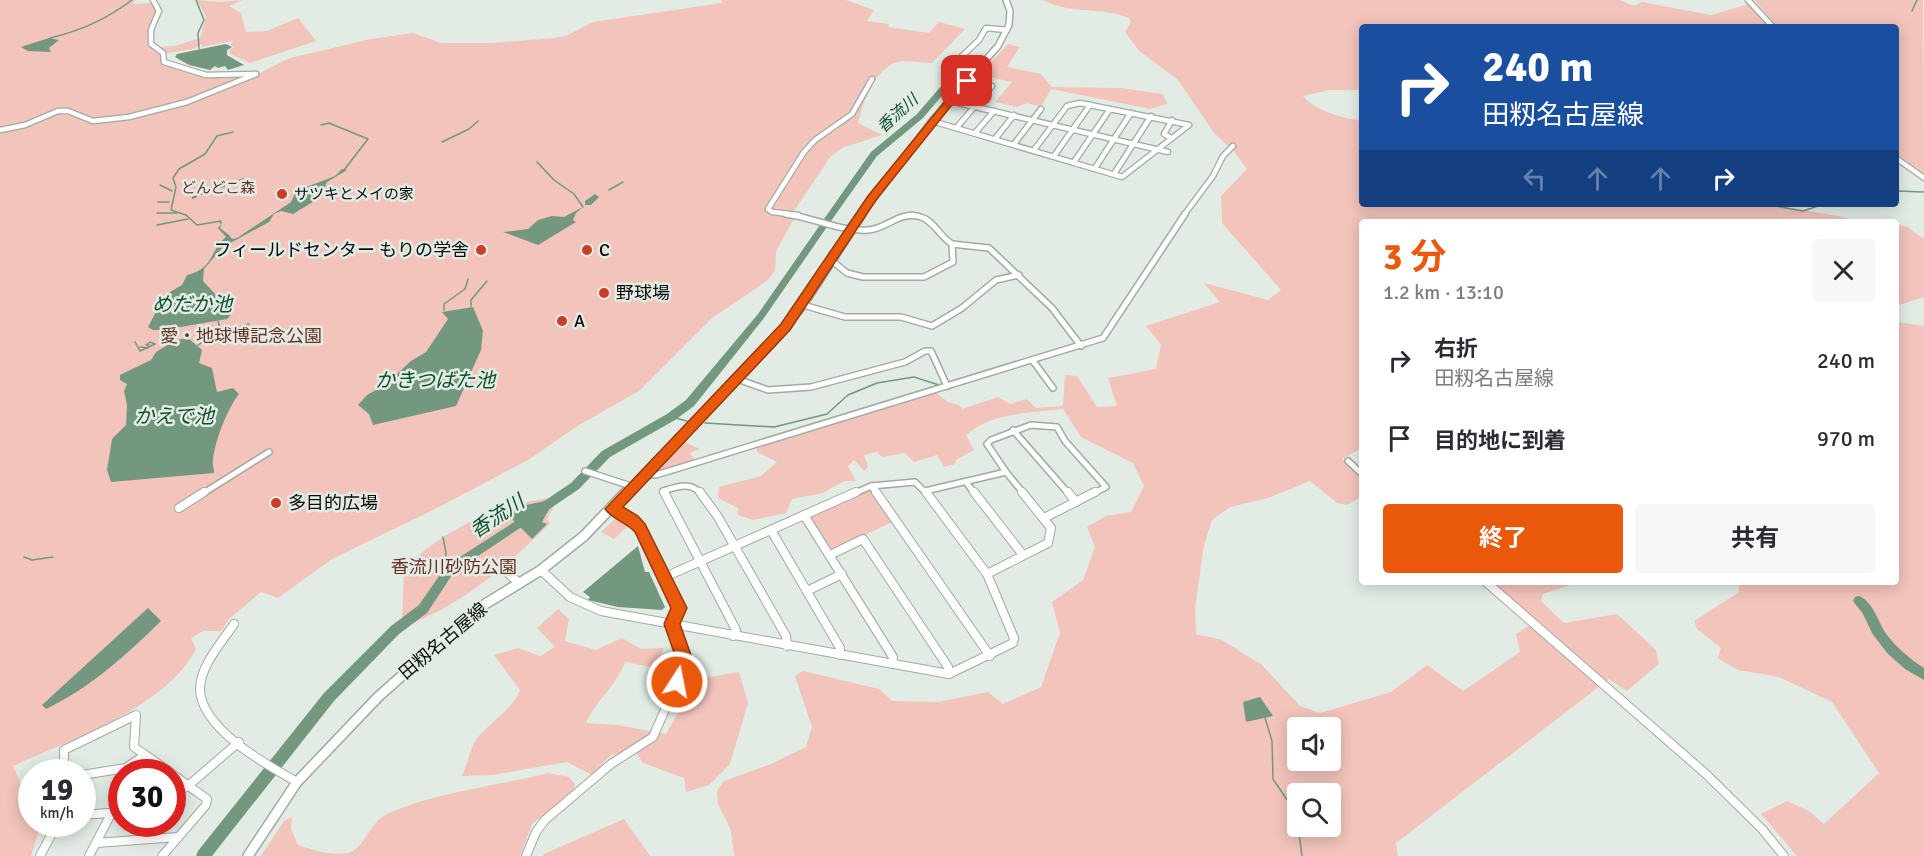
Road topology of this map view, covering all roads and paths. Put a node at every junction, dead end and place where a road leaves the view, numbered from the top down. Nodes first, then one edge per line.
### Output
1 (153, 0) edge
2 (1006, 0) edge
3 (1748, 0) edge
4 (1770, 24) edge
5 (1007, 30) junction
6 (959, 59) dead end
7 (872, 79) dead end
8 (967, 81) junction
9 (950, 100) junction
10 (1090, 105) junction
11 (975, 106) junction
12 (1041, 109) dead end
13 (1110, 109) junction
14 (994, 111) junction
15 (1131, 112) junction
16 (1014, 115) junction
17 (1151, 116) junction
18 (1033, 120) junction
19 (1172, 120) junction
20 (932, 121) junction
21 (1053, 125) junction
22 (957, 127) junction
23 (1073, 129) junction
24 (0, 130) edge
25 (975, 133) junction
26 (1093, 134) junction
27 (1171, 138) junction
28 (995, 139) junction
29 (1114, 139) junction
30 (1014, 144) junction
31 (1134, 144) junction
32 (1233, 146) dead end
33 (1157, 149) junction
34 (1034, 150) junction
35 (1168, 152) dead end
36 (1054, 156) junction
37 (1899, 160) edge
38 (1074, 162) junction
39 (1095, 168) junction
40 (1114, 174) junction
41 (1924, 178) edge
42 (852, 229) junction
43 (951, 244) junction
44 (831, 260) junction
45 (1019, 275) junction
46 (803, 304) junction
47 (1082, 346) junction
48 (1033, 361) junction
49 (737, 380) junction
50 (947, 386) junction
51 (1053, 388) dead end
52 (1013, 430) junction
53 (269, 452) dead end
54 (1348, 461) dead end
55 (585, 471) dead end
56 (1359, 471) edge
57 (1006, 472) junction
58 (646, 474) junction
59 (966, 482) junction
60 (870, 486) junction
61 (634, 487) junction
62 (926, 491) junction
63 (1076, 502) junction
64 (179, 508) dead end
65 (612, 509) junction
66 (804, 515) junction
67 (1044, 518) junction
68 (771, 530) junction
69 (735, 546) junction
70 (830, 555) junction
71 (1023, 555) junction
72 (700, 562) junction
73 (501, 567) dead end
74 (541, 570) junction
75 (842, 574) junction
76 (987, 574) junction
77 (665, 577) junction
78 (519, 584) junction
79 (1489, 585) edge
80 (807, 591) junction
81 (234, 624) dead end
82 (672, 624) junction
83 (733, 636) junction
84 (787, 646) junction
85 (840, 655) junction
86 (990, 656) junction
87 (892, 664) junction
88 (949, 674) junction
89 (238, 742) junction
90 (145, 755) junction
91 (64, 759) edge
92 (151, 759) edge
93 (96, 773) edge
94 (297, 782) junction
95 (186, 783) edge
96 (189, 785) junction
97 (186, 787) edge
98 (108, 820) edge
99 (186, 828) edge
100 (50, 837) edge
101 (178, 837) joint
102 (96, 843) junction
103 (40, 856) edge
104 (89, 856) edge
105 (162, 856) edge
106 (248, 856) edge
107 (526, 856) edge
108 (1784, 856) edge

1 - 24 street
2 - 5 main road
3 - 4 street
5 - 6 street
5 - 8 main road, 田籾名古屋線
7 - 42 street
8 - 9 main road, 田籾名古屋線
8 - 11 street
9 - 11 street
9 - 20 main road, 田籾名古屋線
10 - 13 street
10 - 21 street
10 - 23 street
11 - 14 street
11 - 22 street
12 - 18 street
13 - 15 street
13 - 26 street
14 - 16 street
14 - 25 street
15 - 17 street
15 - 29 street
16 - 18 street
16 - 28 street
17 - 19 street
17 - 31 street
18 - 21 street
18 - 30 street
19 - 27 street
19 - 27 street
20 - 22 street
20 - 42 main road, 田籾名古屋線
21 - 23 street
21 - 34 street
22 - 25 street
23 - 26 street
23 - 36 street
25 - 28 street
26 - 29 street
26 - 38 street
27 - 33 street
28 - 30 street
29 - 31 street
29 - 39 street
30 - 34 street
31 - 33 street
31 - 40 street
32 - 47 street
33 - 35 street
33 - 40 street
34 - 36 street
36 - 38 street
37 - 41 street
38 - 39 street
39 - 40 street
42 - 43 street
42 - 44 main road, 田籾名古屋線
43 - 44 street
43 - 45 street
44 - 46 main road, 田籾名古屋線
45 - 46 street
45 - 47 street
46 - 49 main road, 田籾名古屋線
47 - 48 street
48 - 50 street
48 - 51 street
49 - 50 street
49 - 58 main road, 田籾名古屋線
50 - 58 street
52 - 57 street
52 - 63 street
52 - 63 street
53 - 64 street
54 - 56 street
55 - 61 street
57 - 59 street
57 - 67 street
58 - 61 main road, 田籾名古屋線
59 - 62 street
59 - 71 street
60 - 62 street
60 - 66 street
60 - 86 street
61 - 65 main road, 田籾名古屋線
62 - 76 street
63 - 67 street
65 - 74 main road, 田籾名古屋線
65 - 77 street
66 - 68 street
66 - 70 street
67 - 71 street
68 - 69 street
68 - 80 street
69 - 72 street
69 - 72 street
69 - 84 street
70 - 75 street
70 - 88 street
71 - 76 street
72 - 77 street
72 - 83 street
73 - 78 street
74 - 78 main road, 田籾名古屋線
74 - 82 street
75 - 80 street
75 - 87 street
76 - 86 street
77 - 82 street
78 - 94 main road, 田籾名古屋線
79 - 108 street
80 - 85 street
81 - 89 street
82 - 83 street
82 - 107 street
83 - 84 street
84 - 85 street
85 - 87 street
86 - 88 street
87 - 88 street
89 - 94 street
89 - 96 street
90 - 91 street
90 - 92 street
90 - 93 street
94 - 106 main road, 田籾名古屋線
95 - 96 street
96 - 97 street
96 - 99 street
98 - 102 street
100 - 103 street
101 - 102 street
101 - 105 street
102 - 104 street

